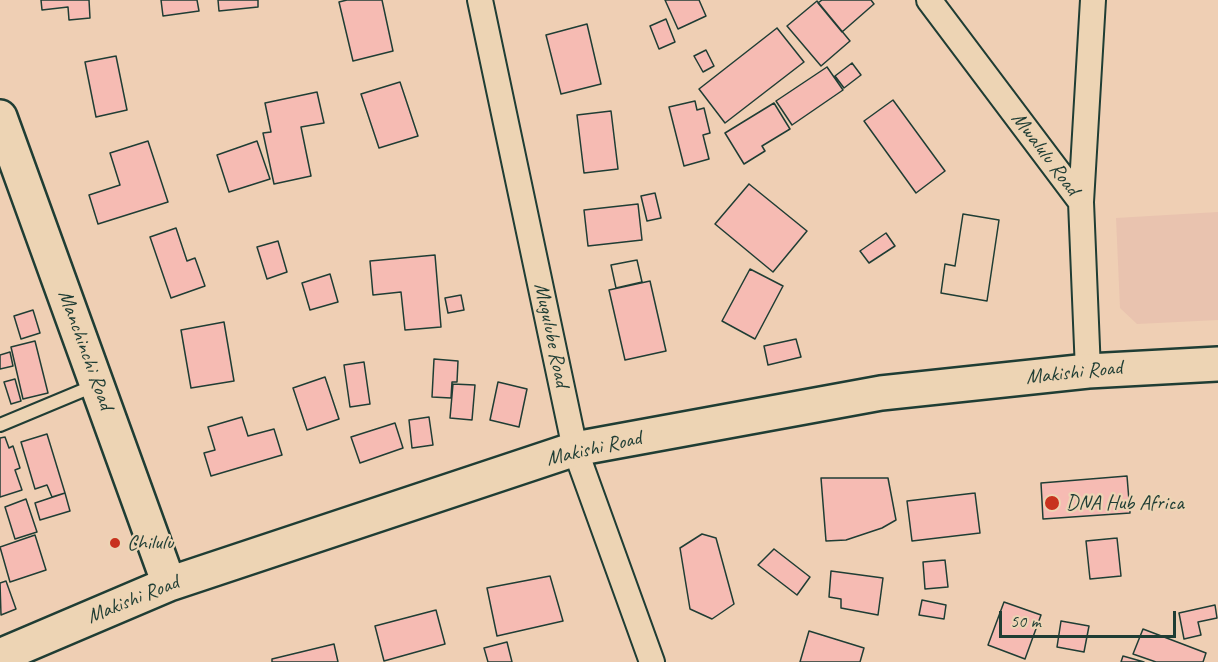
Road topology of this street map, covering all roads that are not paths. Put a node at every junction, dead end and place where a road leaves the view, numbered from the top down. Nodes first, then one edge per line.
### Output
1 (480, 0) edge
2 (929, 0) edge
3 (1093, 0) edge
4 (2, 125) edge
5 (1082, 202) junction
6 (1218, 364) edge
7 (1088, 371) junction
8 (98, 384) junction
9 (0, 424) edge
10 (575, 449) junction
11 (169, 584) junction
12 (0, 656) edge
13 (652, 662) edge

1 - 10 street, Mugulube Road
2 - 5 street, Mwalulu Road
3 - 5 street
4 - 8 main road, Manchinchi Road
5 - 7 street, Mwalulu Road
6 - 7 main road, Makishi Road
7 - 10 main road, Makishi Road
8 - 9 lane
8 - 11 main road, Manchinchi Road
10 - 11 main road, Makishi Road
10 - 13 street, Mugulube Road
11 - 12 main road, Makishi Road

